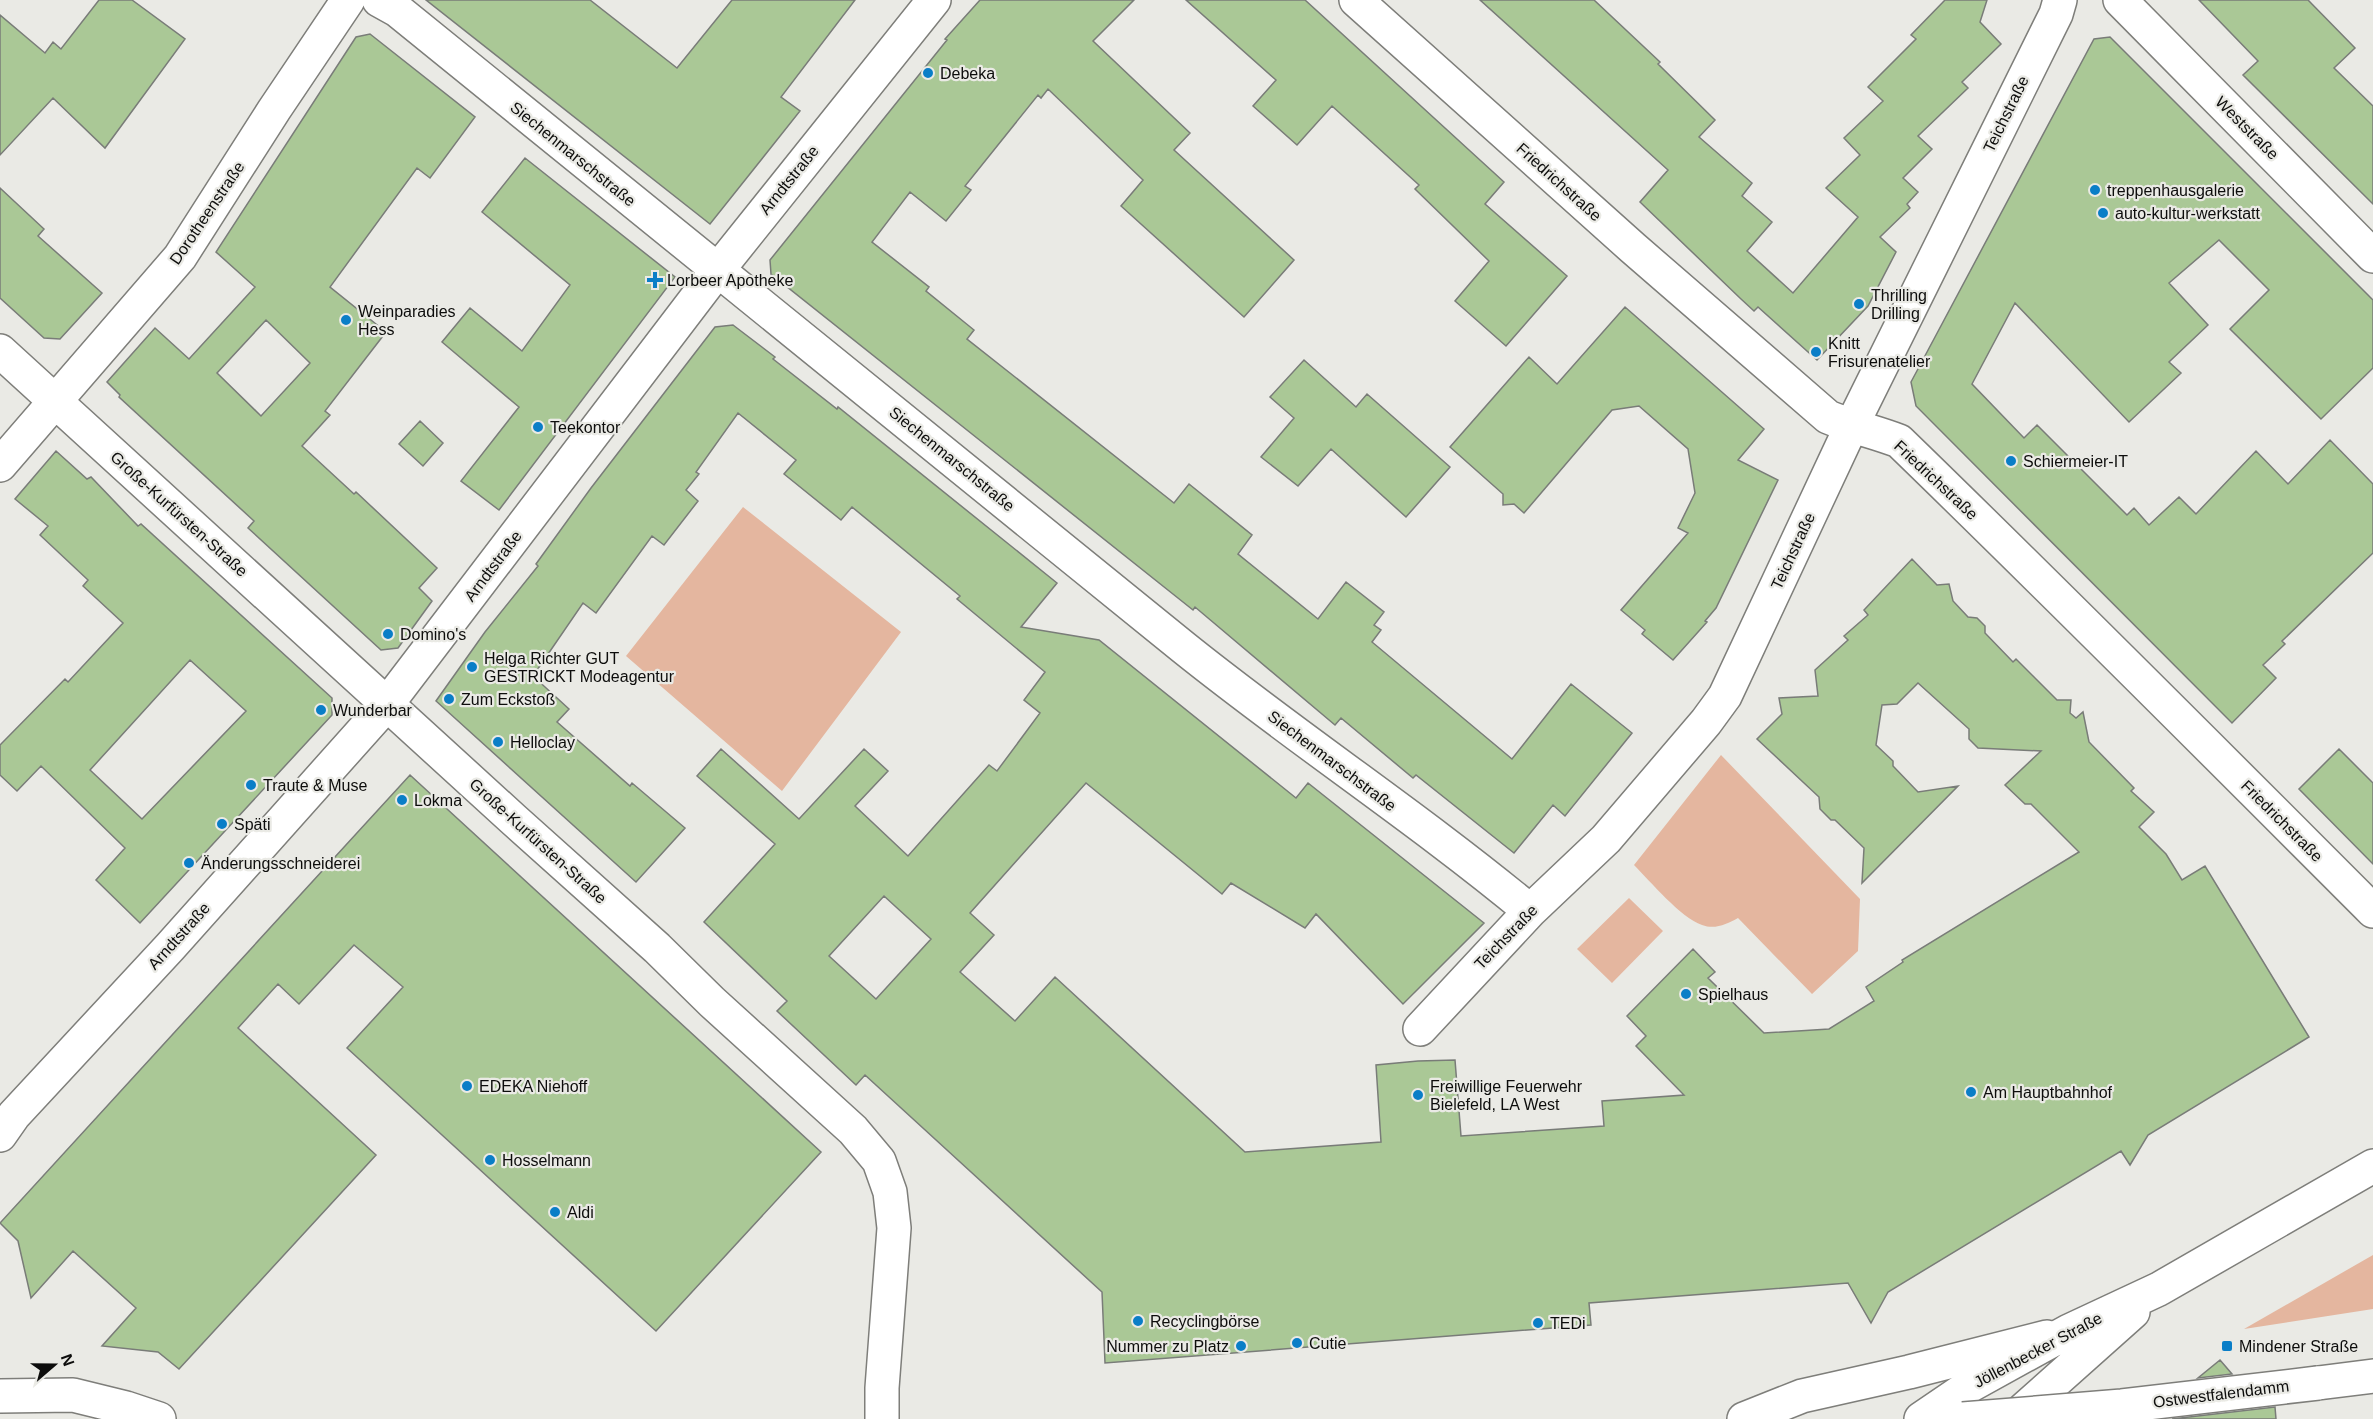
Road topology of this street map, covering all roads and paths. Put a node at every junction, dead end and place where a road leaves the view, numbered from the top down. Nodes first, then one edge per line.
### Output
1 (348, 0) edge
2 (380, 0) edge
3 (934, 0) edge
4 (1356, 0) edge
5 (2060, 0) edge
6 (2120, 0) edge
7 (2373, 256) edge
8 (717, 270) junction
9 (0, 351) edge
10 (54, 400) junction
11 (1851, 427) junction
12 (0, 465) edge
13 (387, 704) junction
14 (1530, 911) junction
15 (2373, 911) edge
16 (1420, 1029) dead end
17 (0, 1135) edge
18 (2373, 1166) edge
19 (2159, 1289) junction
20 (2069, 1331) junction
21 (2373, 1376) edge
22 (2373, 1382) edge
23 (2318, 1383) junction
24 (0, 1396) edge
25 (159, 1419) edge
26 (882, 1419) edge
27 (1744, 1419) edge
28 (1921, 1419) edge
29 (1963, 1419) edge
30 (2013, 1419) edge

1 - 10 main road, Dorotheenstraße
2 - 8 main road, Siechenmarschstraße
3 - 8 main road, Arndtstraße
4 - 11 main road, Friedrichstraße
5 - 11 main road, Teichstraße
6 - 7 main road, Weststraße
8 - 13 main road, Arndtstraße
8 - 14 main road, Siechenmarschstraße
9 - 10 main road, Große-Kurfürsten-Straße
10 - 12 main road, Dorotheenstraße
10 - 13 main road, Große-Kurfürsten-Straße
11 - 14 main road, Teichstraße
11 - 15 main road, Friedrichstraße
13 - 17 main road, Arndtstraße
13 - 26 main road, Große-Kurfürsten-Straße
14 - 16 main road, Teichstraße
18 - 19 main road, Jöllenbecker Straße
19 - 20 main road, Jöllenbecker Straße
19 - 30 main road, Jöllenbecker Straße
20 - 27 main road
20 - 28 main road, Jöllenbecker Straße
21 - 23 main road
22 - 23 main road, Ostwestfalendamm
23 - 29 main road, Ostwestfalendamm, bridge
24 - 25 main road

